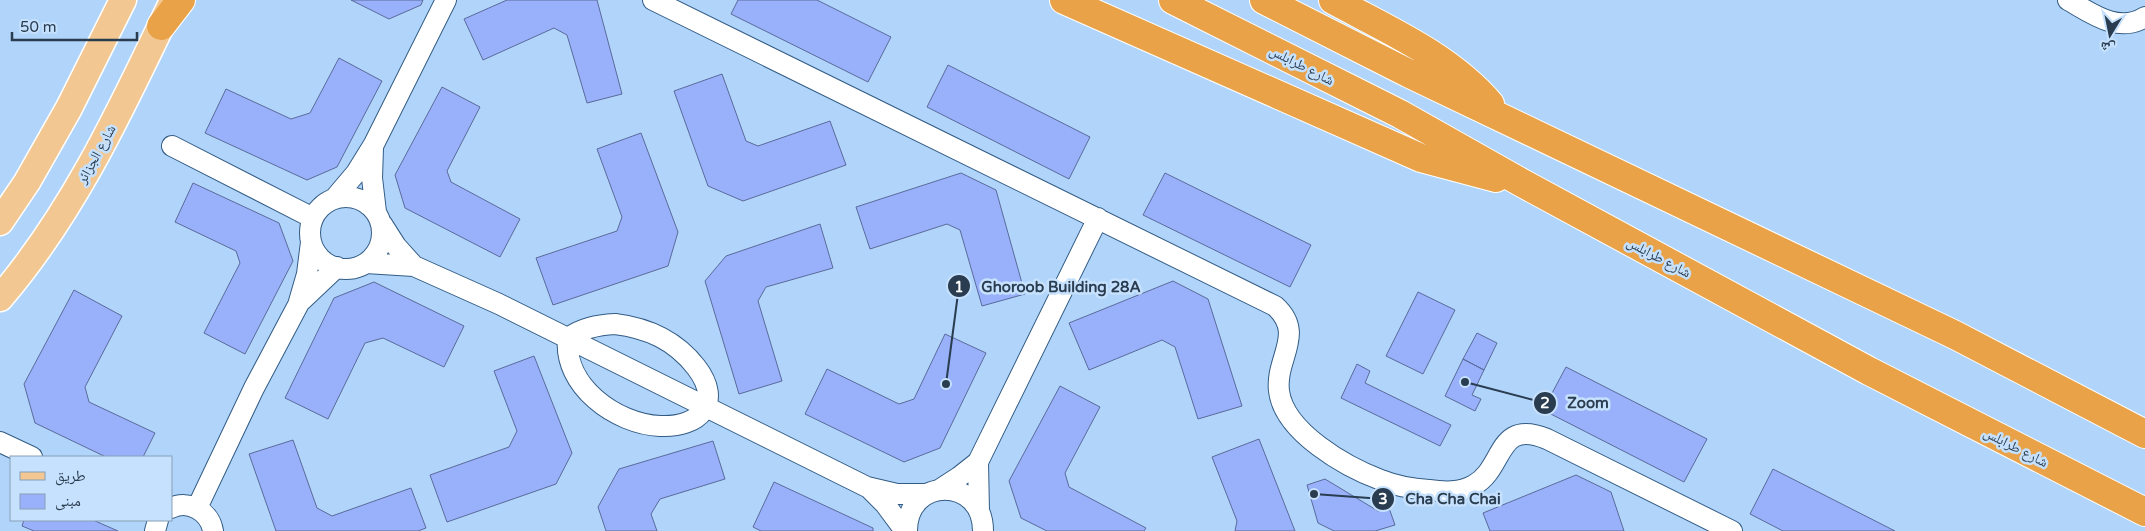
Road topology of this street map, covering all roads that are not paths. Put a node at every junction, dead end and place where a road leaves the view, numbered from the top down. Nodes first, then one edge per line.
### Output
1 (122, 0) edge
2 (174, 0) edge
3 (181, 0) edge
4 (446, 0) edge
5 (653, 0) edge
6 (1064, 0) edge
7 (1173, 0) edge
8 (1264, 0) edge
9 (1333, 0) edge
10 (2068, 0) edge
11 (2145, 17) edge
12 (161, 26) junction
13 (1501, 116) junction
14 (374, 144) junction
15 (172, 146) dead end
16 (1524, 184) junction
17 (334, 199) junction
18 (313, 218) junction
19 (379, 218) junction
20 (1098, 218) junction
21 (0, 222) edge
22 (312, 242) junction
23 (366, 263) junction
24 (414, 266) junction
25 (337, 267) junction
26 (0, 298) edge
27 (298, 305) junction
28 (568, 338) junction
29 (707, 408) junction
30 (2145, 434) edge
31 (0, 442) edge
32 (30, 456) edge
33 (978, 462) junction
34 (867, 487) junction
35 (933, 492) junction
36 (2117, 499) junction
37 (172, 508) edge
38 (197, 508) junction
39 (2145, 512) edge
40 (2145, 518) edge
41 (983, 524) edge
42 (1706, 525) edge
43 (213, 531) edge
44 (906, 531) edge
45 (1732, 531) edge

1 - 21 main road
2 - 12 main road, شارع الجزائر
3 - 12 highway
4 - 14 street
5 - 20 street
6 - 16 highway
7 - 16 highway, شارع طرابلس
8 - 13 highway
9 - 13 highway
10 - 11 street
12 - 26 main road, شارع الجزائر
13 - 30 highway
14 - 17 street
14 - 19 street
15 - 18 street
16 - 36 highway, شارع طرابلس
17 - 18 street
17 - 19 street
18 - 22 street
19 - 23 street
19 - 24 street
20 - 33 street
20 - 42 street
22 - 25 street
22 - 27 street
23 - 24 street
23 - 25 street
24 - 28 street
25 - 27 street
27 - 38 street
28 - 29 street
28 - 29 street
28 - 29 street
29 - 34 street
31 - 32 street
33 - 35 street
33 - 41 street
34 - 35 street
34 - 44 street
35 - 41 street
35 - 44 street
36 - 39 highway, شارع طرابلس
36 - 40 highway
37 - 38 street
38 - 43 street
42 - 45 street

